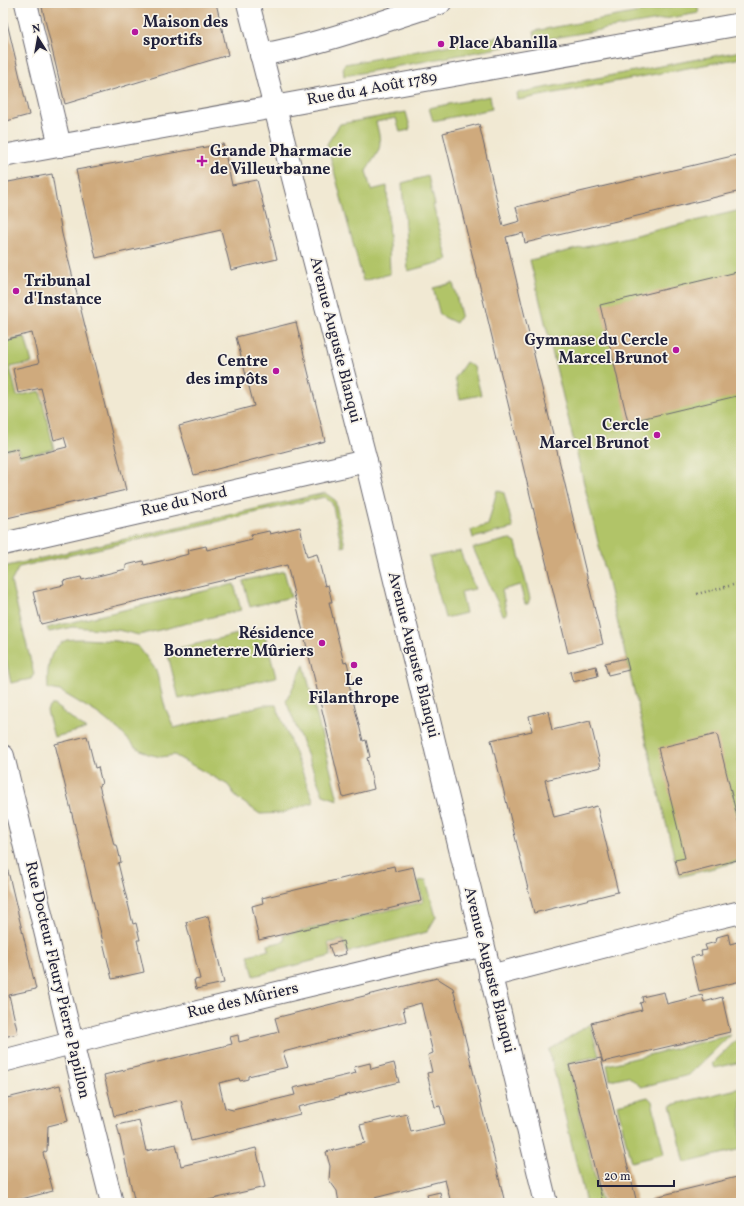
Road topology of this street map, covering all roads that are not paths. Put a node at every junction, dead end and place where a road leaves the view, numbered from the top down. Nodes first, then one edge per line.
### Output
1 (26, 3) edge
2 (248, 3) edge
3 (440, 3) edge
4 (741, 24) edge
5 (261, 55) junction
6 (274, 108) junction
7 (60, 146) junction
8 (3, 156) edge
9 (366, 461) junction
10 (3, 544) edge
11 (3, 756) edge
12 (741, 912) edge
13 (483, 946) junction
14 (490, 976) junction
15 (72, 1043) junction
16 (3, 1061) edge
17 (112, 1203) edge
18 (546, 1203) edge

1 - 7 street
2 - 5 street, Avenue Auguste Blanqui
3 - 5 street
4 - 6 street, Rue du 4 Août 1789
5 - 6 street, Avenue Auguste Blanqui
6 - 7 street, Rue du 4 Août 1789
6 - 9 street, Avenue Auguste Blanqui
7 - 8 street, Rue du 4 Août 1789
9 - 10 street, Rue du Nord
9 - 13 street, Avenue Auguste Blanqui
11 - 15 street, Rue Docteur Fleury Pierre Papillon
12 - 14 street
13 - 14 street, Avenue Auguste Blanqui
13 - 15 street, Rue des Mûriers
14 - 18 street, Avenue Auguste Blanqui
15 - 16 street, Rue des Mûriers
15 - 17 street, Rue Docteur Fleury Pierre Papillon

